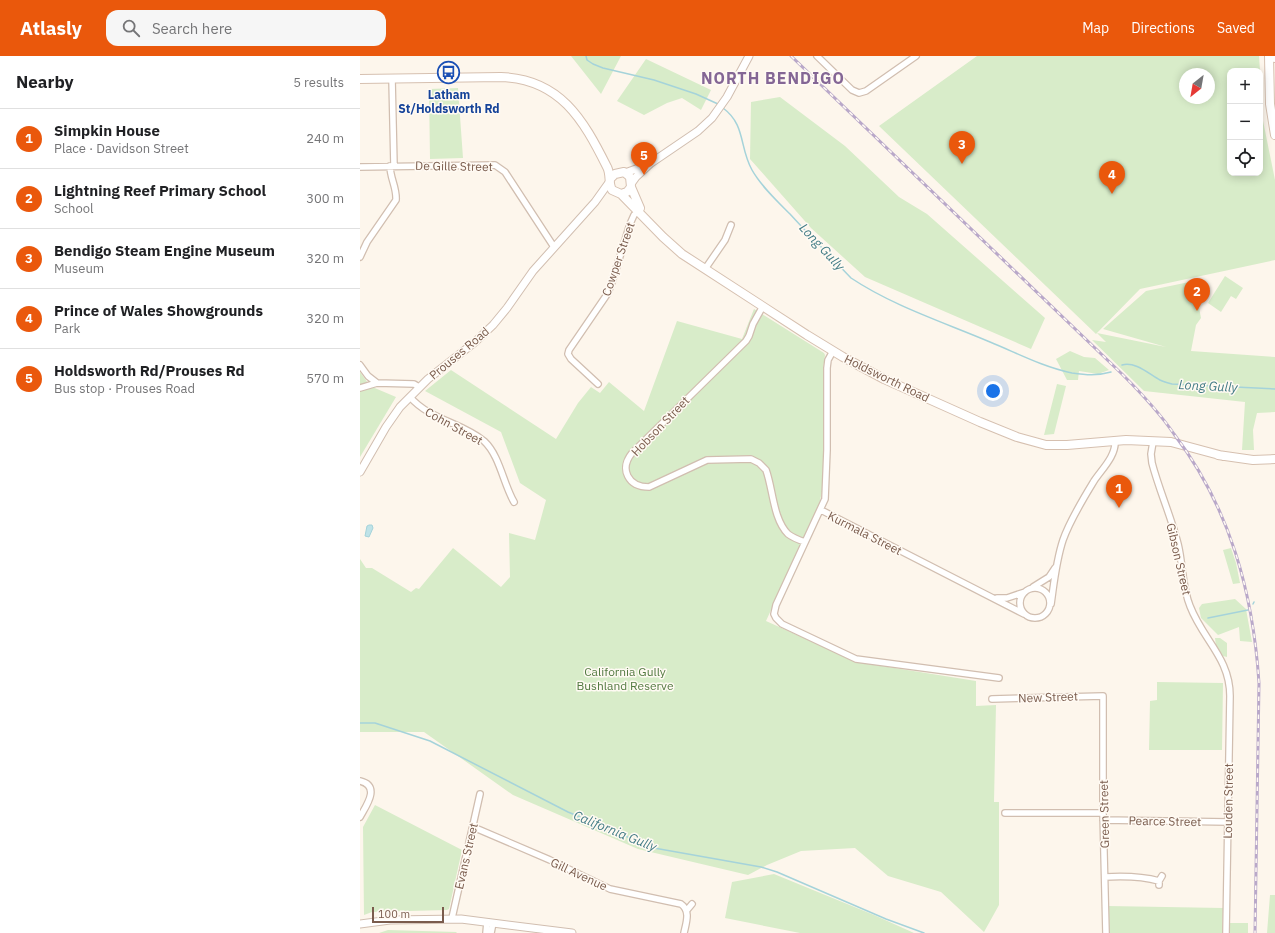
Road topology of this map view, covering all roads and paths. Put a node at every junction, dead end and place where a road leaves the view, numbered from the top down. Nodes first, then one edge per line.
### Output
1 (749, 56) edge
2 (817, 56) edge
3 (916, 56) edge
4 (1269, 56) edge
5 (360, 79) edge
6 (392, 79) junction
7 (1273, 114) edge
8 (1275, 135) edge
9 (602, 156) junction
10 (651, 163) junction
11 (392, 166) junction
12 (360, 167) edge
13 (624, 172) junction
14 (610, 180) junction
15 (631, 185) junction
16 (618, 193) junction
17 (595, 202) junction
18 (639, 210) junction
19 (731, 224) dead end
20 (554, 247) junction
21 (360, 257) edge
22 (705, 269) junction
23 (763, 306) junction
24 (833, 351) junction
25 (360, 365) edge
26 (377, 383) junction
27 (598, 384) dead end
28 (420, 387) junction
29 (360, 388) edge
30 (410, 397) junction
31 (1115, 441) junction
32 (1154, 442) junction
33 (1275, 459) edge
34 (360, 472) edge
35 (514, 502) dead end
36 (821, 510) junction
37 (805, 542) junction
38 (1056, 566) junction
39 (1029, 590) junction
40 (988, 596) junction
41 (1051, 604) junction
42 (1024, 614) junction
43 (1226, 670) joint
44 (999, 678) dead end
45 (1103, 696) joint
46 (992, 699) dead end
47 (360, 781) edge
48 (480, 794) dead end
49 (1005, 813) dead end
50 (1103, 813) junction
51 (360, 817) edge
52 (1103, 820) junction
53 (1228, 822) junction
54 (473, 827) junction
55 (1105, 877) junction
56 (1160, 881) dead end
57 (692, 904) dead end
58 (687, 910) junction
59 (452, 918) junction
60 (490, 922) junction
61 (360, 924) edge
62 (486, 933) edge
63 (490, 933) edge
64 (572, 933) edge
65 (684, 933) edge
66 (1106, 933) edge
67 (1226, 933) edge

1 - 10 street
2 - 3 street
4 - 7 main road
5 - 6 main road
6 - 9 main road
6 - 11 street
7 - 8 main road
9 - 13 main road
9 - 14 main road
10 - 13 street
10 - 15 street
11 - 12 street, De Gille Street
11 - 20 street, De Gille Street
11 - 21 street
13 - 14 main road
13 - 15 main road
14 - 16 main road
14 - 17 street, Prouses Road
15 - 16 main road
15 - 18 main road, Holdsworth Road
16 - 17 street, Prouses Road
16 - 18 main road, Holdsworth Road
17 - 20 street, Prouses Road
18 - 22 main road, Holdsworth Road
18 - 27 street, Cowper Street
19 - 22 street
20 - 28 street, Prouses Road
22 - 23 main road, Holdsworth Road
23 - 24 main road, Holdsworth Road
23 - 37 street, Hobson Street
24 - 31 main road, Holdsworth Road
24 - 36 street, Kurmala Street
25 - 26 street
26 - 28 street
26 - 29 street
28 - 30 street, Prouses Road
30 - 34 street, Prouses Road
30 - 35 street, Cohn Street
31 - 32 main road, Holdsworth Road
31 - 38 street
32 - 33 main road, Holdsworth Road
32 - 43 street, Gibson Street
36 - 37 street
36 - 40 street, Kurmala Street
37 - 44 street
38 - 39 street, Kurmala Street
38 - 41 street
39 - 40 street, Kurmala Street
39 - 41 street
39 - 42 street
40 - 42 street, Kurmala Street
41 - 42 street
43 - 53 street, Louden Street
45 - 46 street, New Street
45 - 50 street, Green Street
47 - 51 street
48 - 54 street, Evans Street
49 - 50 street
50 - 52 street, Green Street
52 - 53 street, Pearce Street
52 - 55 street, Green Street
53 - 67 street, Louden Street
54 - 58 street, Gill Avenue
54 - 59 street, Evans Street
55 - 56 street
55 - 66 street, Green Street
57 - 58 street
58 - 65 street
59 - 60 street
59 - 61 street
60 - 62 street
60 - 63 street
60 - 64 street

